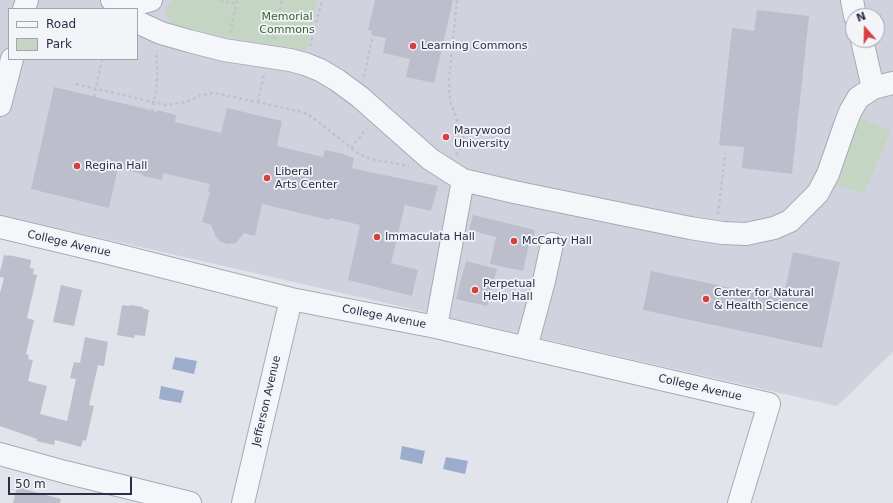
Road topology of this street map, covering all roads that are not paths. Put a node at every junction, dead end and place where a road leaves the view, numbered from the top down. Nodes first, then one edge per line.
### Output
1 (111, 0) edge
2 (151, 0) edge
3 (117, 8) edge
4 (138, 22) edge
5 (866, 48) edge
6 (12, 60) edge
7 (883, 85) edge
8 (0, 105) edge
9 (463, 180) junction
10 (0, 227) edge
11 (552, 244) dead end
12 (291, 299) junction
13 (436, 327) junction
14 (526, 348) junction
15 (0, 454) edge
16 (190, 503) edge
17 (243, 503) edge
18 (739, 503) edge

1 - 2 street
1 - 3 street
4 - 9 street
5 - 7 street
6 - 8 street
7 - 9 street
9 - 13 street
10 - 12 street, College Avenue
11 - 14 street
12 - 13 street, College Avenue
12 - 17 street, Jefferson Avenue
13 - 14 street, College Avenue
14 - 18 street, College Avenue
15 - 16 street

